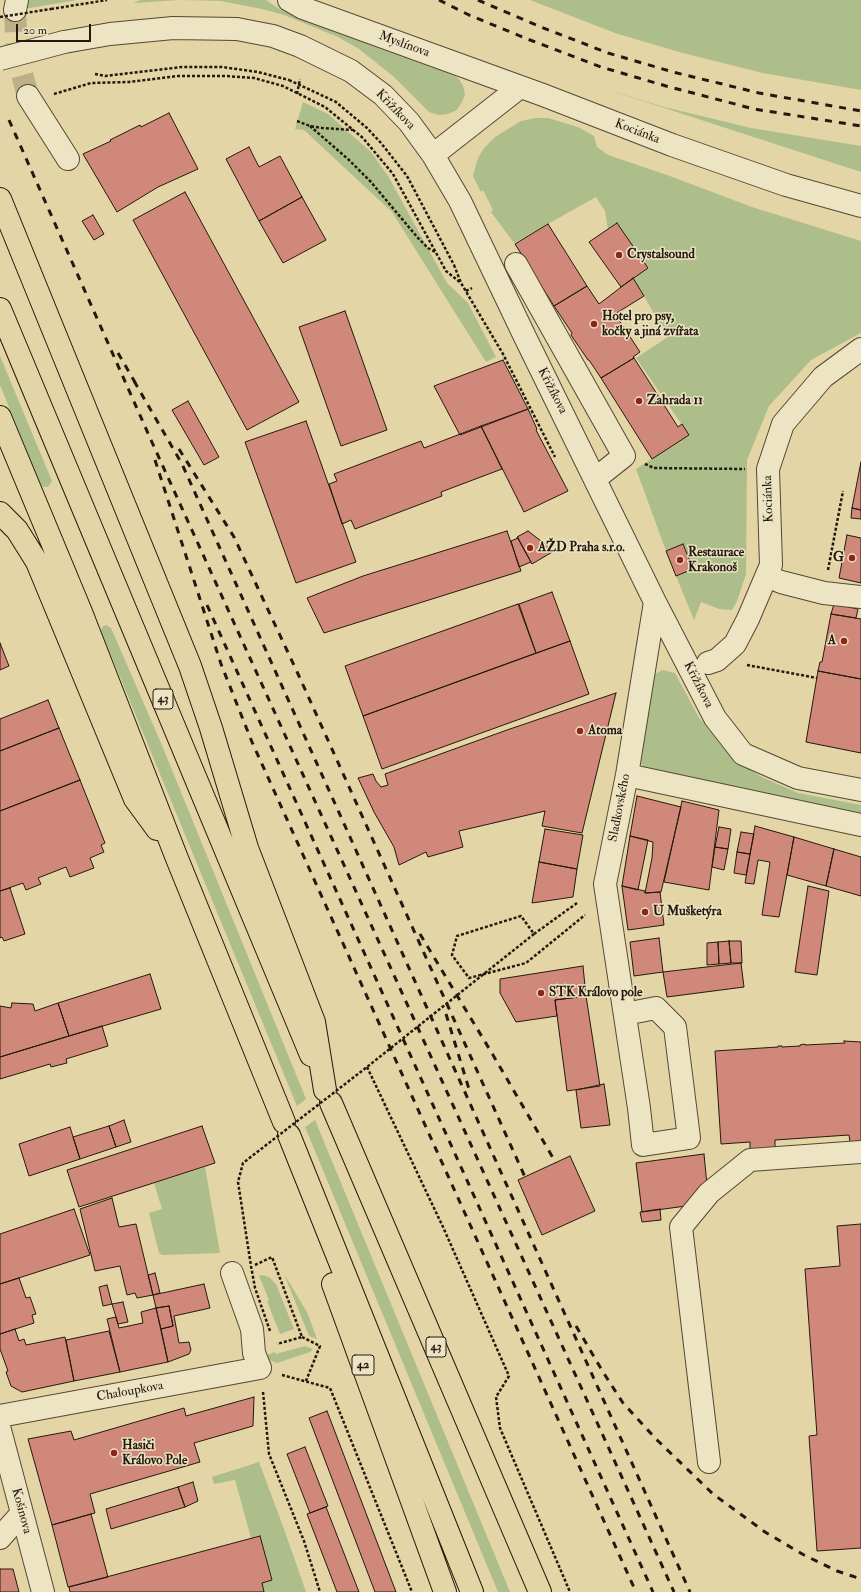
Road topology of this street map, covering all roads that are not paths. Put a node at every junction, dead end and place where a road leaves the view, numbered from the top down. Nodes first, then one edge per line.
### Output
1 (289, 0) edge
2 (0, 59) edge
3 (520, 87) junction
4 (29, 98) tunnel mouth
5 (434, 155) junction
6 (68, 159) dead end
7 (0, 199) edge
8 (861, 206) edge
9 (516, 264) dead end
10 (0, 309) edge
11 (861, 349) edge
12 (0, 417) edge
13 (595, 479) junction
14 (0, 513) edge
15 (767, 576) junction
16 (861, 597) edge
17 (655, 602) junction
18 (708, 663) dead end
19 (627, 775) junction
20 (861, 790) edge
21 (861, 825) edge
22 (176, 856) junction
23 (625, 1014) junction
24 (328, 1096) junction
25 (287, 1129) junction
26 (861, 1152) edge
27 (232, 1273) dead end
28 (0, 1416) edge
29 (0, 1430) edge
30 (709, 1462) dead end
31 (22, 1514) junction
32 (0, 1538) edge
33 (43, 1592) edge
34 (445, 1592) edge
35 (472, 1592) edge
36 (540, 1592) edge

1 - 3 street, Myslínova
2 - 5 street, Křižíkova, bridge
3 - 5 street
3 - 8 street, Kociánka
4 - 6 street
5 - 13 street, Křižíkova
7 - 24 highway, 43
9 - 13 street
10 - 24 highway, 43
11 - 15 street, Kociánka
12 - 22 highway
13 - 17 street, Křižíkova
14 - 22 highway
15 - 16 street
15 - 18 street, Kociánka
17 - 19 street, Sladkovského
17 - 20 street, Křižíkova
19 - 21 street
19 - 23 street, Sladkovského
22 - 25 highway
23 - 23 street, Sladkovského
24 - 36 highway, 43
25 - 34 highway, 42
25 - 35 highway
26 - 30 street
27 - 28 street, Chaloupkova
29 - 31 street, Košinova
31 - 32 street
31 - 33 street, Košinova

